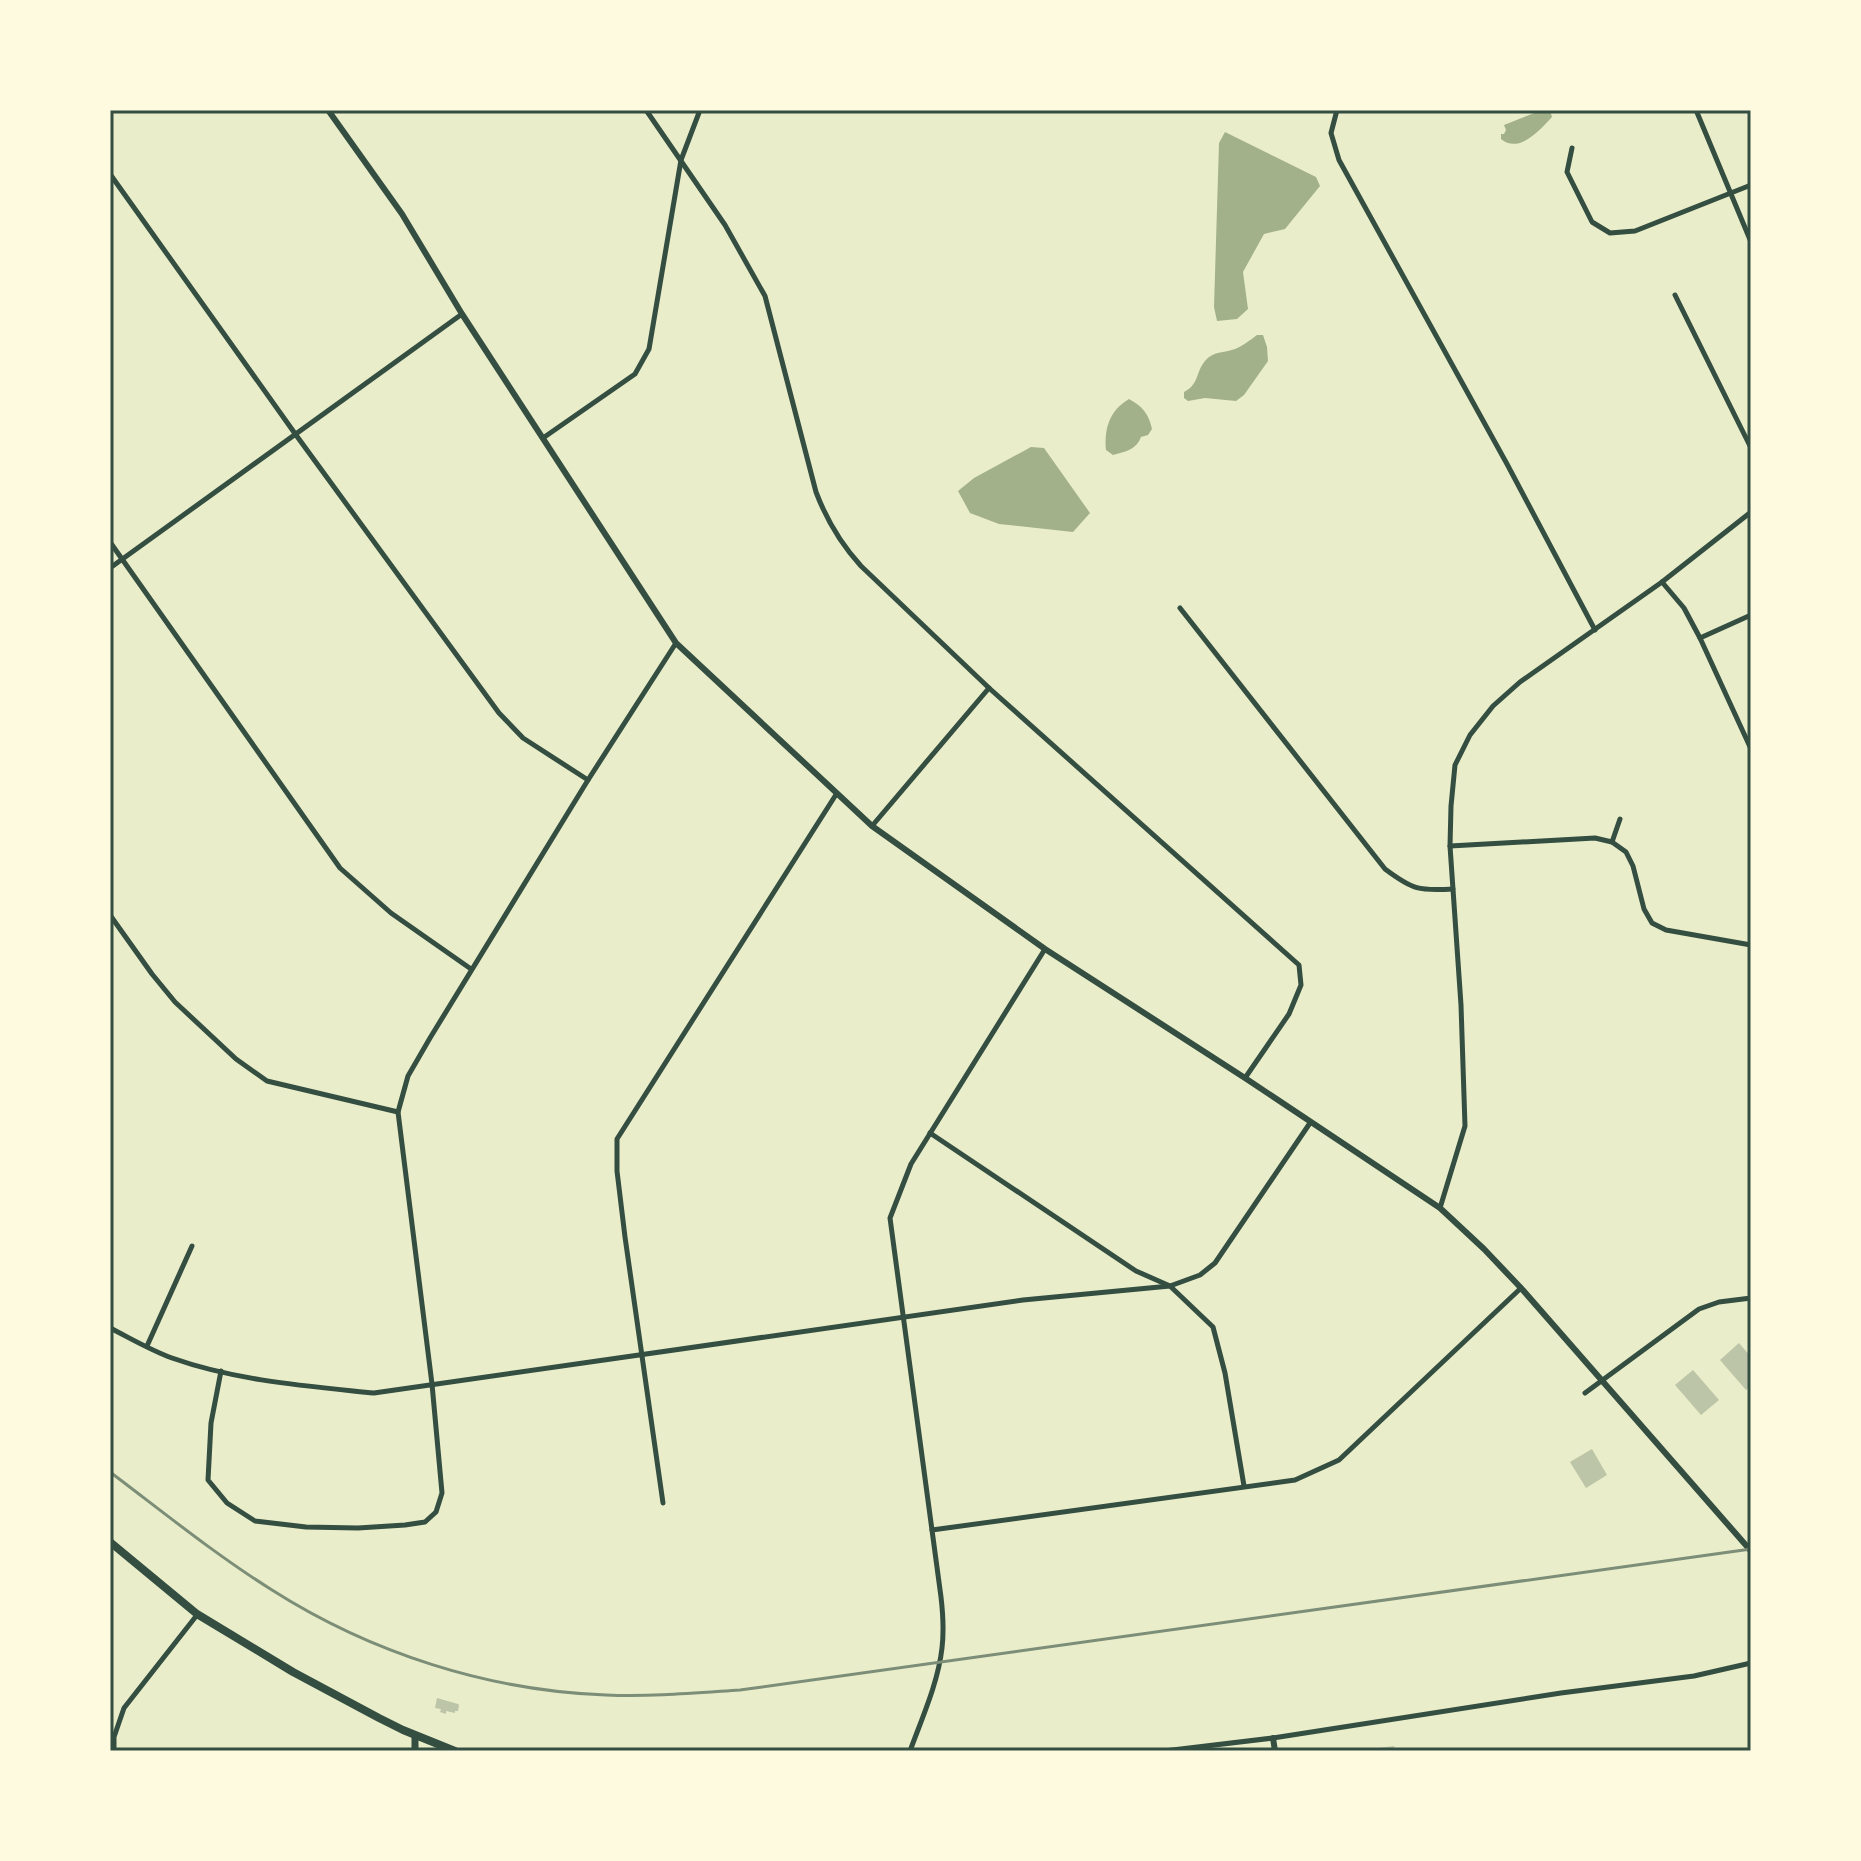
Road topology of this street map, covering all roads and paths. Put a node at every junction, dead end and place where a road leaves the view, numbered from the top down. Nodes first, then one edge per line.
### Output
1 (328, 110) edge
2 (646, 110) edge
3 (700, 110) edge
4 (1337, 110) edge
5 (1696, 110) edge
6 (1572, 148) dead end
7 (681, 160) junction
8 (110, 174) edge
9 (1751, 185) edge
10 (1730, 192) junction
11 (1751, 242) edge
12 (1675, 295) dead end
13 (462, 314) junction
14 (296, 435) junction
15 (543, 438) junction
16 (1751, 448) edge
17 (1751, 512) edge
18 (110, 542) edge
19 (123, 559) junction
20 (110, 568) edge
21 (1662, 582) junction
22 (1180, 608) dead end
23 (1751, 615) edge
24 (1595, 630) junction
25 (1700, 638) junction
26 (676, 643) junction
27 (989, 688) junction
28 (1751, 749) edge
29 (588, 780) junction
30 (837, 793) junction
31 (1620, 819) dead end
32 (872, 826) junction
33 (1612, 842) junction
34 (1450, 846) junction
35 (1453, 889) junction
36 (110, 915) edge
37 (1751, 945) edge
38 (1045, 949) junction
39 (471, 969) junction
40 (1245, 1078) junction
41 (398, 1112) junction
42 (1310, 1123) junction
43 (930, 1133) junction
44 (1440, 1208) junction
45 (192, 1246) dead end
46 (1170, 1286) junction
47 (1521, 1288) junction
48 (1751, 1297) edge
49 (903, 1317) junction
50 (110, 1328) edge
51 (147, 1346) junction
52 (641, 1354) junction
53 (221, 1371) junction
54 (1603, 1380) junction
55 (432, 1384) junction
56 (1585, 1393) dead end
57 (1244, 1486) junction
58 (663, 1503) dead end
59 (932, 1530) junction
60 (110, 1542) edge
61 (1751, 1551) edge
62 (197, 1614) junction
63 (1751, 1663) edge
64 (415, 1736) junction
65 (1273, 1738) junction
66 (114, 1751) edge
67 (415, 1751) edge
68 (455, 1751) edge
69 (910, 1751) edge
70 (1164, 1751) edge
71 (1275, 1751) edge

1 - 13 street
2 - 7 street
3 - 7 street
4 - 24 street
5 - 10 street
6 - 10 street
7 - 15 street
7 - 27 street
8 - 14 street
9 - 10 street
10 - 11 street
12 - 16 street
13 - 14 street
13 - 15 street
14 - 19 street
14 - 29 street
15 - 26 street
17 - 21 street
18 - 19 street
19 - 20 street
19 - 39 street
21 - 24 street
21 - 25 street
22 - 35 street
23 - 25 street
24 - 34 street
25 - 28 street
26 - 29 street
26 - 30 street
27 - 32 street
27 - 40 street
29 - 39 street
30 - 32 street
30 - 52 street
31 - 33 street
32 - 38 street
33 - 34 street
33 - 37 street
34 - 35 street
35 - 44 street
36 - 41 street
38 - 40 street
38 - 43 street
39 - 41 street
40 - 42 street
41 - 55 street
42 - 44 street
42 - 46 street
43 - 46 street
43 - 49 street
44 - 47 street
45 - 51 street
46 - 49 street
46 - 57 street
47 - 54 street
47 - 57 street
48 - 54 street
49 - 52 street
49 - 59 street
50 - 51 street
51 - 53 street
52 - 55 street
52 - 58 street
53 - 55 street
53 - 55 street
54 - 56 street
54 - 61 street
57 - 59 street
59 - 69 street
60 - 62 main road
62 - 64 main road
62 - 66 street
63 - 65 street
64 - 67 main road
64 - 68 main road
65 - 70 street
65 - 71 street

